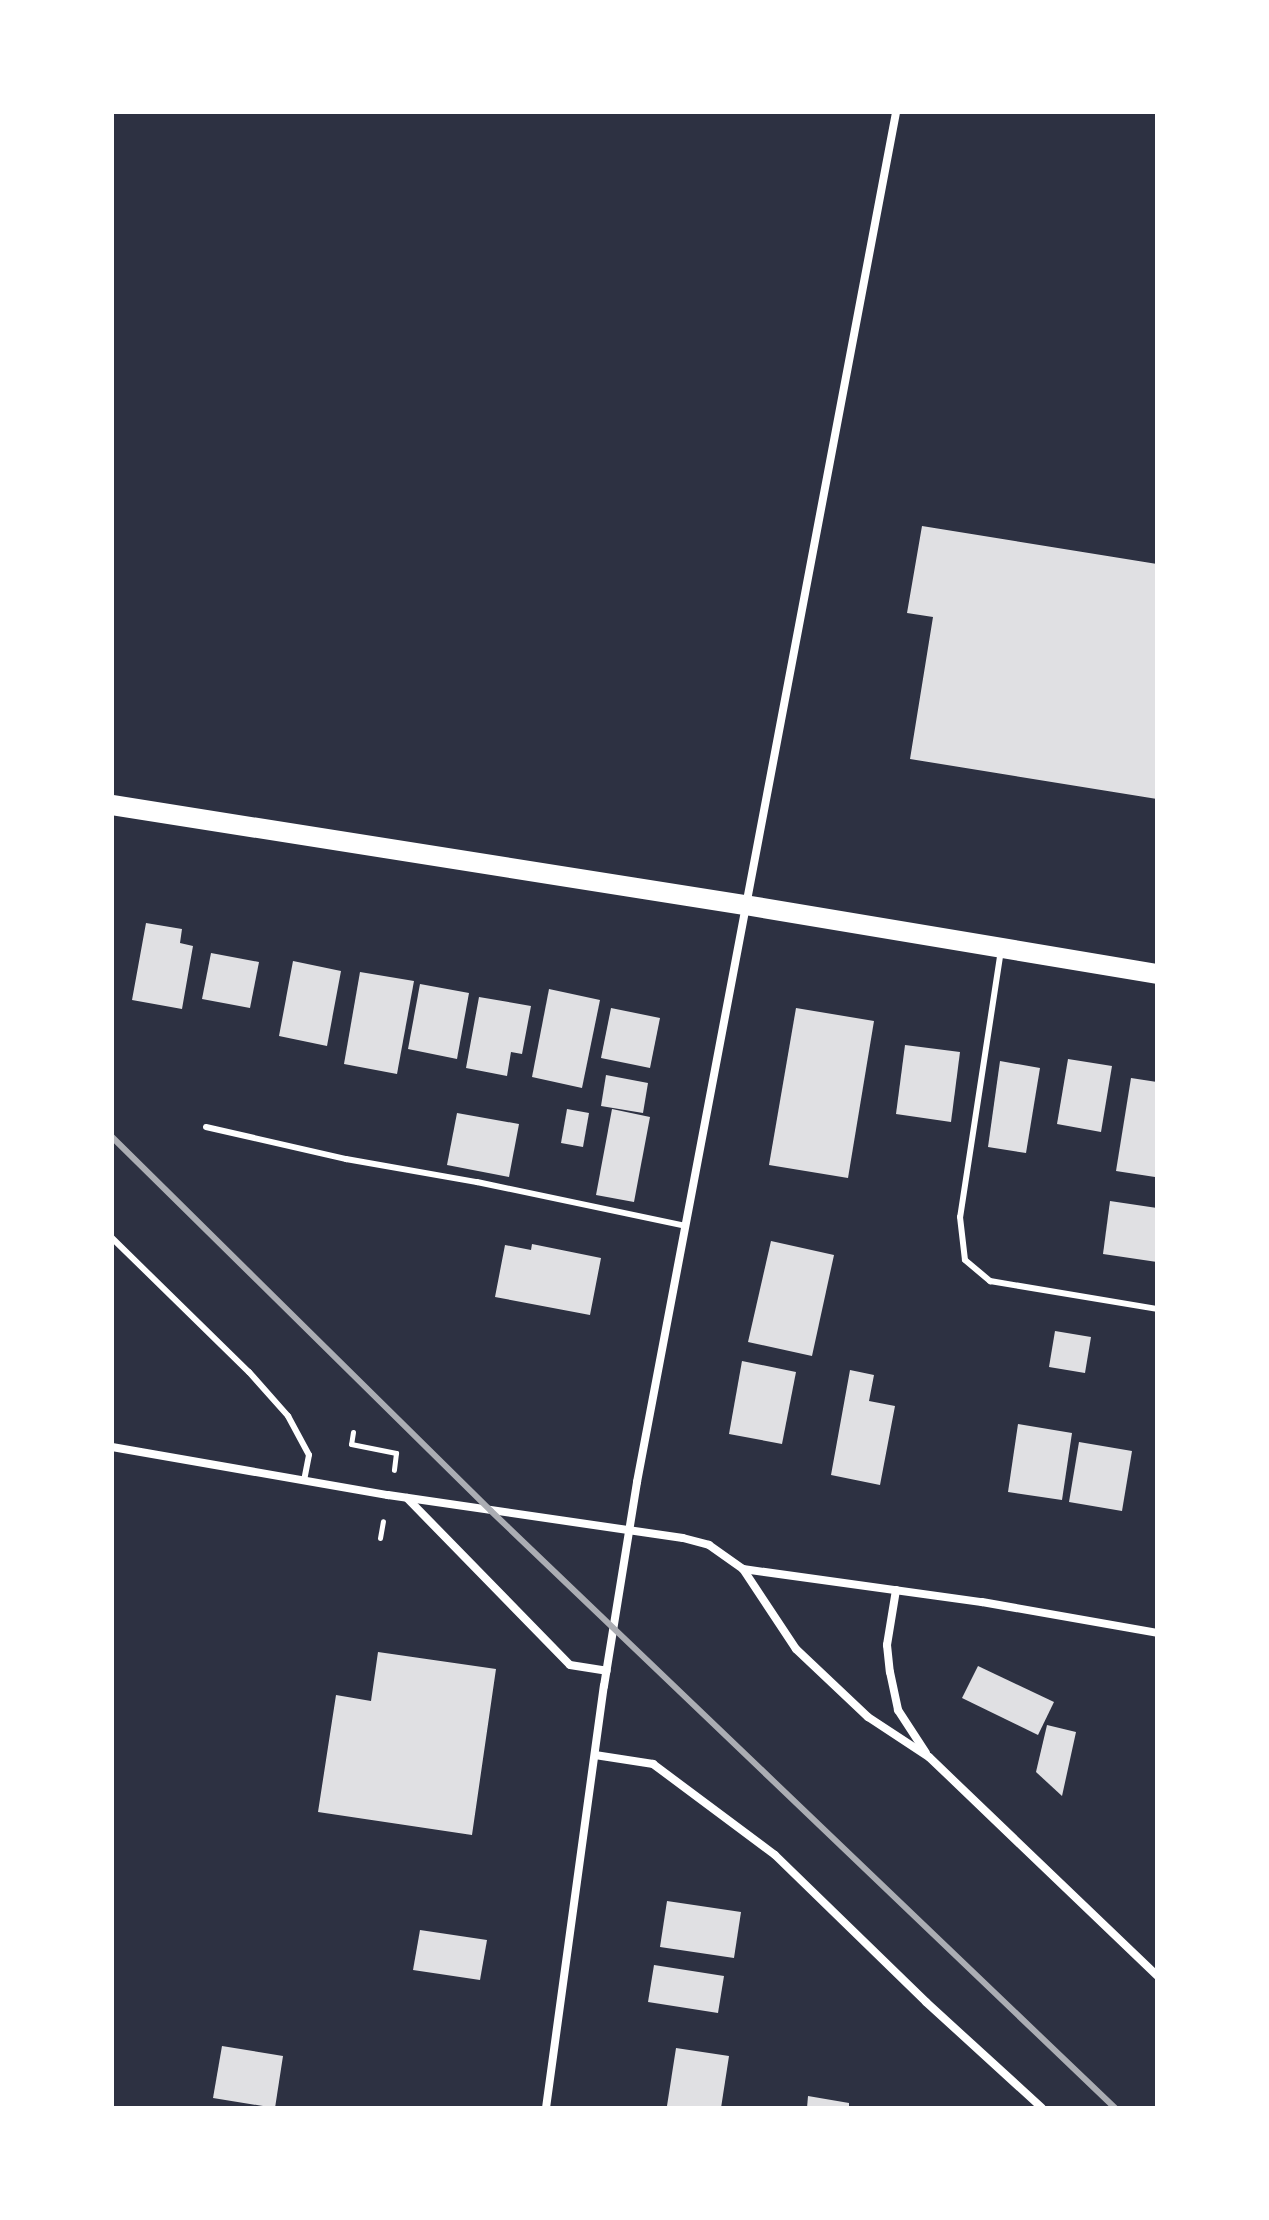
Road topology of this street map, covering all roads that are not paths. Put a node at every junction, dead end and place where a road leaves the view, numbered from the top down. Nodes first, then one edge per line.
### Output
1 (896, 112) edge
2 (112, 805) edge
3 (745, 905) junction
4 (1002, 947) junction
5 (1157, 974) edge
6 (206, 1127) dead end
7 (685, 1226) junction
8 (112, 1238) edge
9 (1157, 1309) edge
10 (112, 1447) edge
11 (304, 1481) junction
12 (407, 1498) junction
13 (629, 1530) junction
14 (743, 1569) junction
15 (896, 1590) junction
16 (1157, 1633) edge
17 (607, 1671) junction
18 (595, 1755) junction
19 (929, 1757) junction
20 (1157, 1976) edge
21 (546, 2108) edge
22 (1042, 2108) edge

1 - 3 street
2 - 3 main road
3 - 4 main road
3 - 7 street
4 - 5 main road
4 - 9 lane
6 - 7 lane
7 - 13 street
8 - 11 lane
10 - 11 street
11 - 12 street
12 - 13 street
12 - 17 street
13 - 14 street
13 - 17 street
14 - 15 street
14 - 19 street
15 - 16 street
15 - 19 street
17 - 18 street
18 - 21 street
18 - 22 street
19 - 20 street

